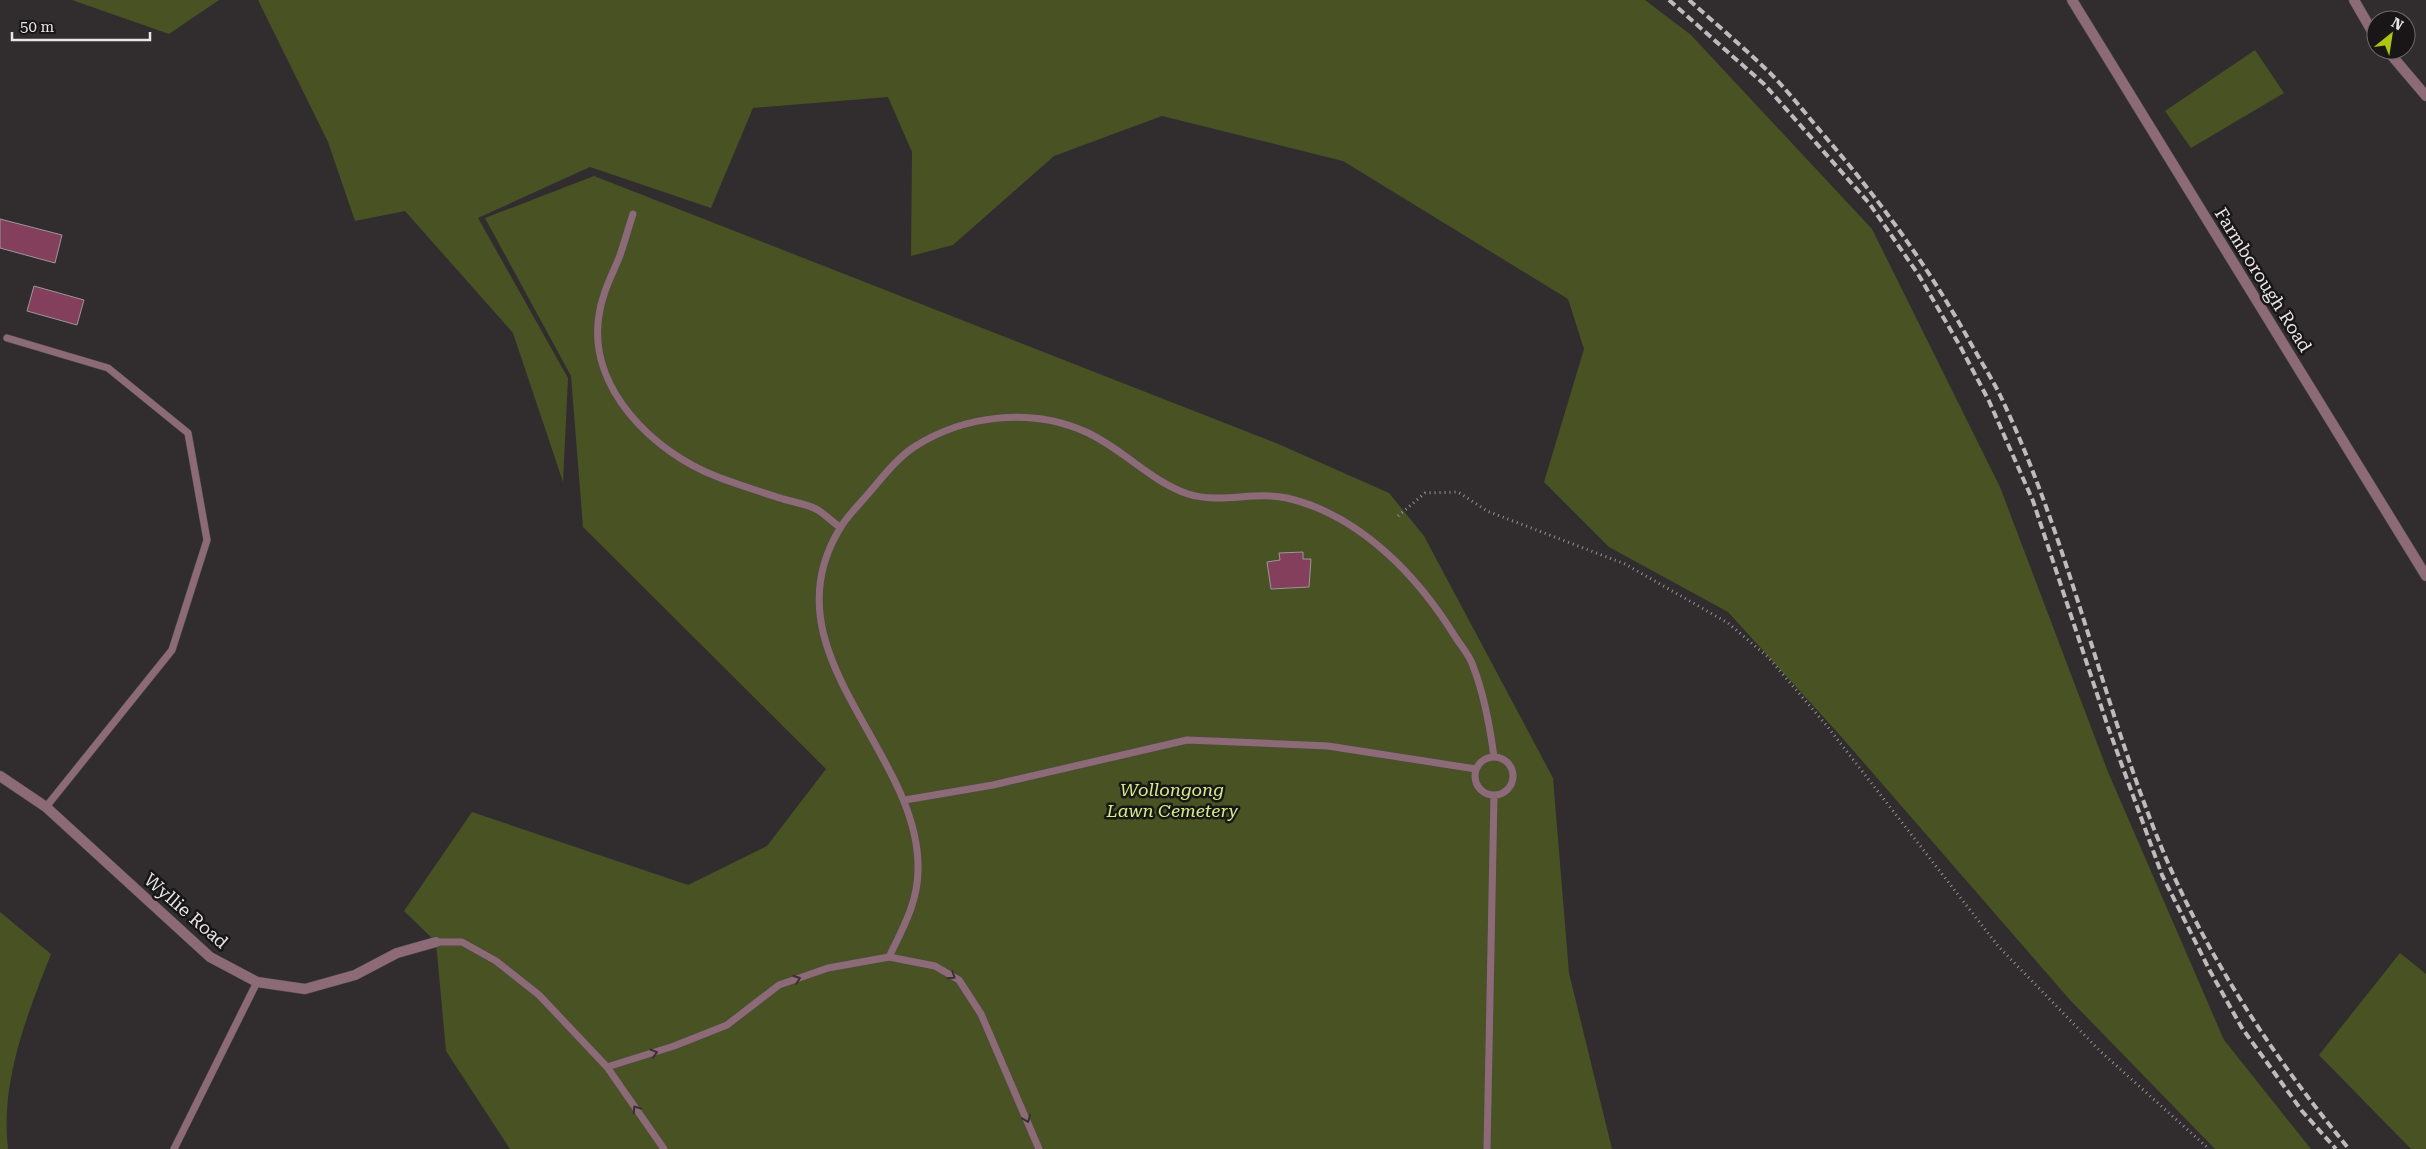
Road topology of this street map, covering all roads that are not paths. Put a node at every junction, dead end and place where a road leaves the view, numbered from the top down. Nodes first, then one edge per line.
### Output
1 (2072, 0) edge
2 (2354, 0) edge
3 (2366, 21) edge
4 (2395, 60) edge
5 (2426, 96) edge
6 (633, 214) dead end
7 (7, 338) dead end
8 (840, 528) junction
9 (2426, 576) edge
10 (1494, 757) junction
11 (1476, 769) junction
12 (0, 776) edge
13 (1494, 796) junction
14 (905, 800) junction
15 (46, 807) junction
16 (436, 942) joint
17 (889, 957) junction
18 (257, 982) junction
19 (607, 1067) junction
20 (174, 1149) edge
21 (664, 1149) edge
22 (1039, 1149) edge
23 (1487, 1149) edge

1 - 9 street, Farmborough Road
2 - 3 street
4 - 5 street
6 - 8 lane
7 - 15 lane
8 - 10 lane
8 - 14 lane
10 - 11 lane
10 - 13 lane
11 - 13 lane
11 - 14 lane
12 - 15 street, Wyllie Road
13 - 23 lane
14 - 17 lane
15 - 18 street, Wyllie Road
16 - 18 street, Wyllie Road
16 - 19 lane
19 -> 17 lane
17 -> 22 lane
18 - 20 lane
21 -> 19 lane

